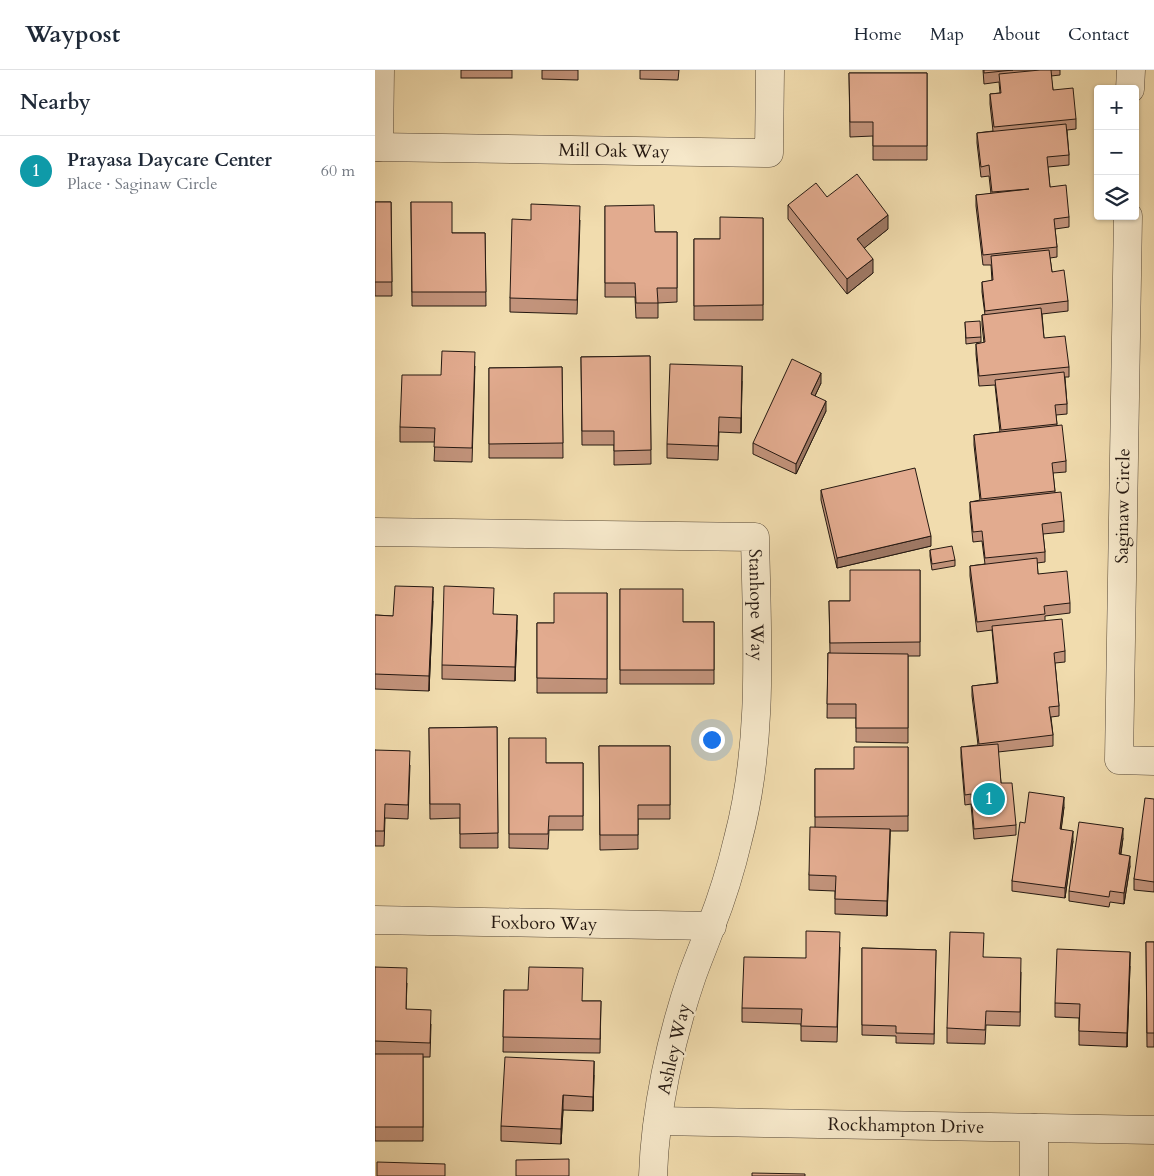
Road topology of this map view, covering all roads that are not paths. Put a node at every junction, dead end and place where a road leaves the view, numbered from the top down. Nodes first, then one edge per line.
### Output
1 (380, 70) edge
2 (770, 70) edge
3 (1131, 70) edge
4 (1130, 85) edge
5 (377, 147) edge
6 (1128, 220) edge
7 (375, 532) edge
8 (1154, 760) edge
9 (375, 920) edge
10 (711, 926) junction
11 (658, 1121) junction
12 (1035, 1128) junction
13 (1154, 1130) edge
14 (653, 1176) edge
15 (1034, 1176) edge

1 - 5 street
2 - 5 street, Mill Oak Way
3 - 4 street
6 - 8 street, Saginaw Circle
7 - 10 street, Stanhope Way
9 - 10 street, Foxboro Way
10 - 11 street, Ashley Way
11 - 12 street, Rockhampton Drive
11 - 14 street, Ashley Way
12 - 13 street, Rockhampton Drive
12 - 15 street

